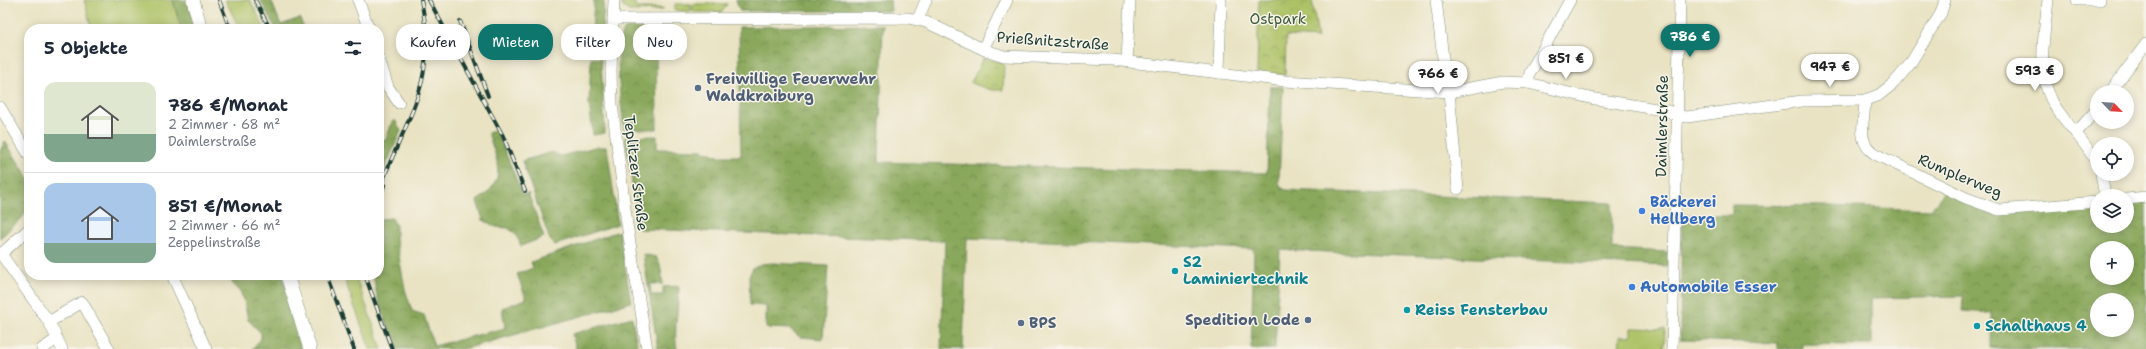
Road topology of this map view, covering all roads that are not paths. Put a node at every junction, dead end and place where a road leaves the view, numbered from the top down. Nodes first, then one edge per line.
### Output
1 (193, 0) edge
2 (358, 0) edge
3 (614, 0) edge
4 (926, 0) edge
5 (1007, 0) edge
6 (1130, 0) edge
7 (1221, 0) edge
8 (1436, 0) edge
9 (1570, 0) edge
10 (1680, 0) edge
11 (1946, 0) edge
12 (2048, 0) edge
13 (2077, 0) edge
14 (2100, 0) edge
15 (613, 19) junction
16 (918, 19) junction
17 (200, 24) edge
18 (367, 24) edge
19 (2146, 44) edge
20 (983, 49) junction
21 (1128, 61) junction
22 (1219, 73) junction
23 (384, 75) edge
24 (1528, 83) junction
25 (2115, 85) edge
26 (1449, 92) junction
27 (1865, 100) junction
28 (399, 103) dead end
29 (0, 107) edge
30 (1678, 116) junction
31 (2090, 117) edge
32 (2076, 133) junction
33 (24, 147) edge
34 (2090, 154) edge
35 (1458, 189) dead end
36 (2146, 197) edge
37 (2134, 198) edge
38 (2090, 203) edge
39 (24, 234) edge
40 (1, 255) edge
41 (174, 280) edge
42 (289, 280) edge
43 (48, 322) junction
44 (60, 344) edge
45 (42, 349) edge
46 (109, 349) edge
47 (206, 349) edge
48 (310, 349) edge
49 (647, 349) edge
50 (1672, 349) edge

1 - 17 main road
2 - 18 street
3 - 15 street, Teplitzer Straße
4 - 16 street
5 - 20 street
6 - 21 street
7 - 22 street
8 - 26 street
9 - 24 street
10 - 30 street, Daimlerstraße
11 - 27 street
12 - 32 street
13 - 14 street
15 - 16 street, Prießnitzstraße
15 - 49 street, Teplitzer Straße
16 - 20 street, Prießnitzstraße
19 - 25 street
20 - 21 street, Prießnitzstraße
21 - 22 street, Prießnitzstraße
22 - 26 street, Prießnitzstraße
23 - 28 street
24 - 26 street, Prießnitzstraße
24 - 30 street, Prießnitzstraße
26 - 35 street
27 - 30 street
27 - 38 street, Rumplerweg
29 - 33 street
30 - 50 street, Daimlerstraße
31 - 32 street
32 - 34 street
36 - 37 street
39 - 40 street
40 - 43 street
41 - 47 street
42 - 48 main road
43 - 44 street
43 - 46 street
44 - 45 street

